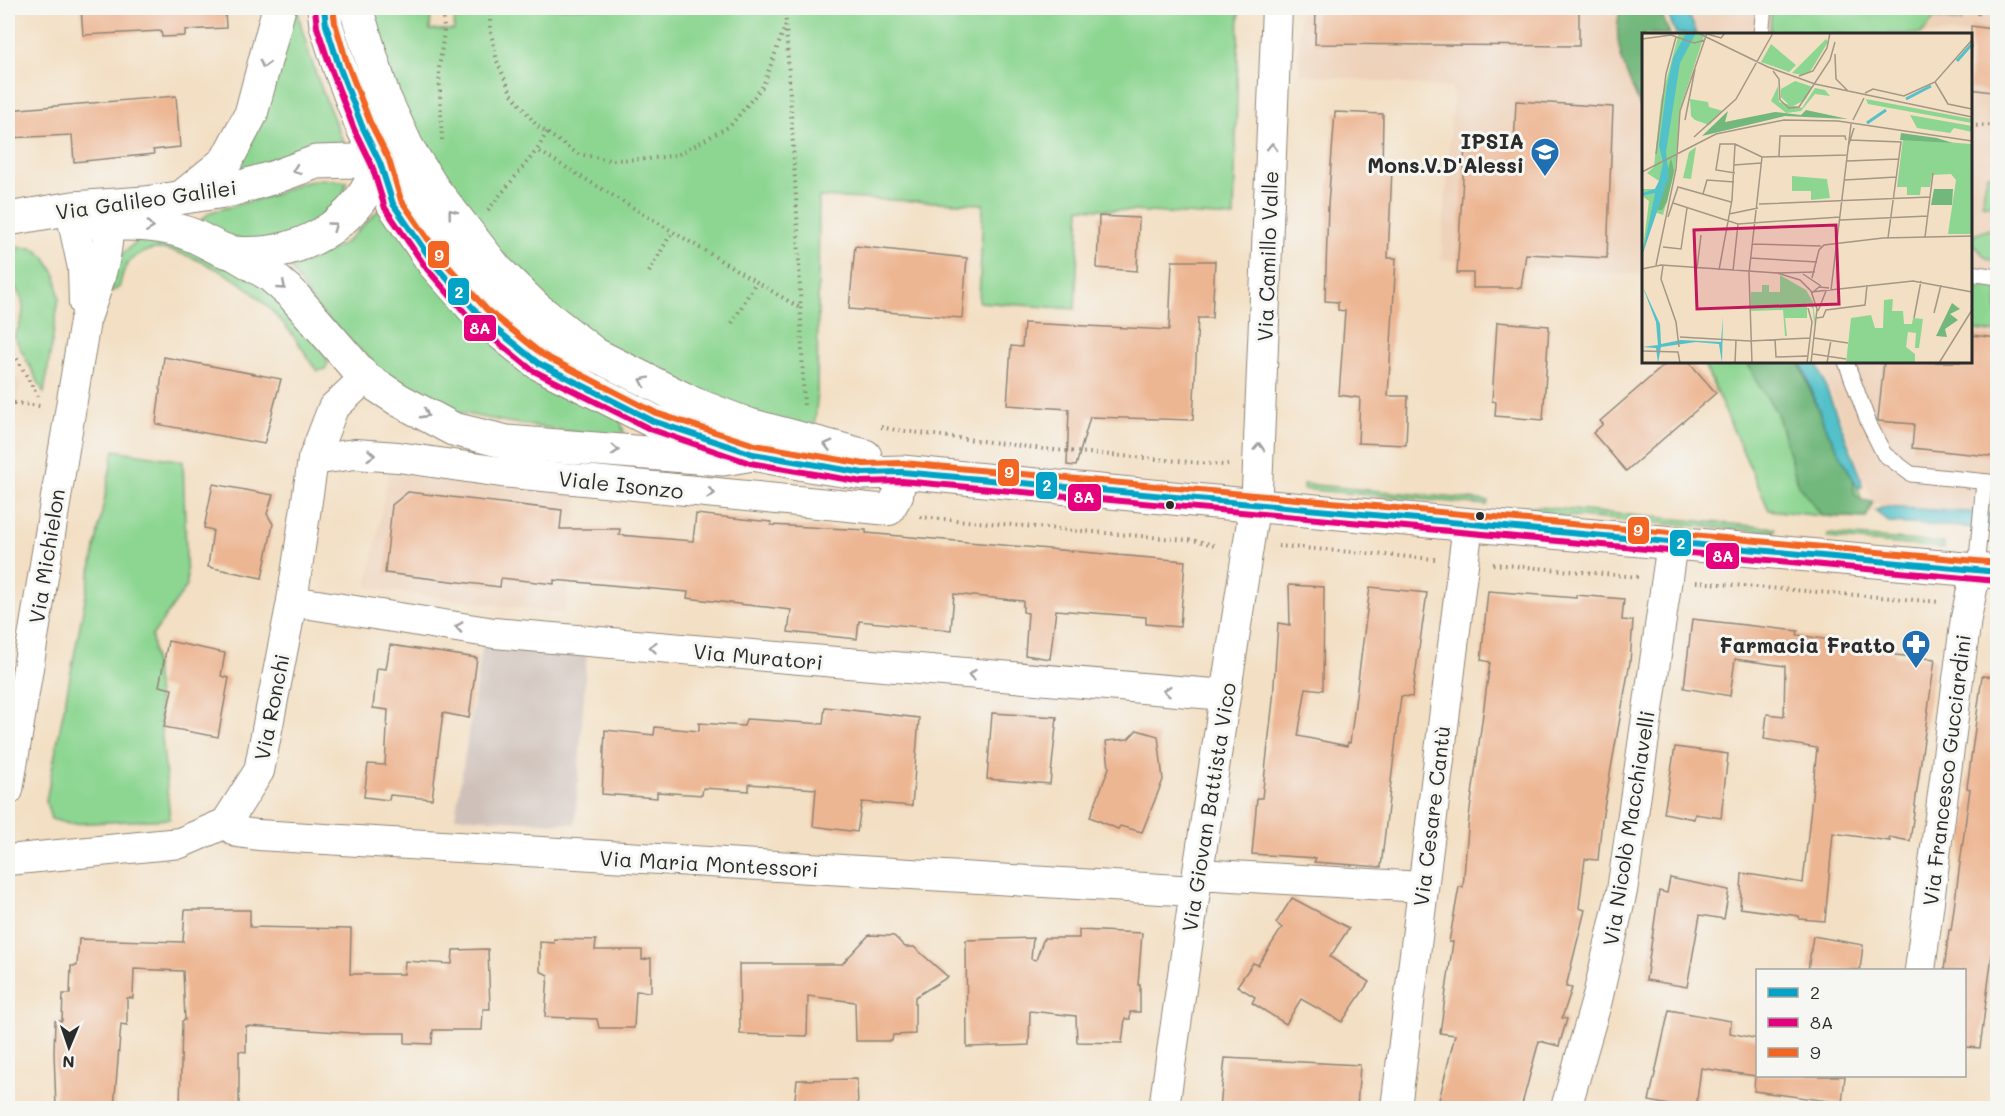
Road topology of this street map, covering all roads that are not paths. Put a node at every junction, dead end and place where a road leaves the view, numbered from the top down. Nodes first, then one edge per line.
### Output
1 (279, 8) edge
2 (324, 8) edge
3 (344, 8) edge
4 (356, 8) edge
5 (1277, 8) edge
6 (1764, 8) edge
7 (1761, 33) edge
8 (367, 171) junction
9 (181, 198) junction
10 (108, 215) junction
11 (74, 217) junction
12 (8, 220) edge
13 (233, 253) junction
14 (1972, 273) edge
15 (1998, 277) edge
16 (85, 321) junction
17 (596, 355) junction
18 (1846, 363) edge
19 (365, 378) junction
20 (753, 454) junction
21 (313, 460) junction
22 (902, 472) junction
23 (1991, 483) edge
24 (1254, 505) junction
25 (1468, 524) junction
26 (1672, 543) junction
27 (1987, 571) edge
28 (292, 601) junction
29 (1225, 695) junction
30 (8, 790) edge
31 (226, 823) junction
32 (8, 860) edge
33 (1196, 883) junction
34 (1422, 887) junction
35 (1920, 969) edge
36 (1164, 1108) edge
37 (1396, 1108) edge
38 (1566, 1108) edge

1 -> 9 main road
2 - 8 main road, Viale Isonzo
3 - 8 main road, Viale Isonzo
17 -> 4 main road, Viale Isonzo
24 -> 5 street, Via Camillo Valle
6 - 7 lane
8 -> 9 main road, Via Galileo Galilei
13 -> 8 main road, Via Galileo Galilei
8 - 17 main road, Viale Isonzo
8 - 20 main road, Viale Isonzo
9 - 10 main road, Via Galileo Galilei
10 - 11 main road, Via Galileo Galilei
10 -> 13 main road, Via Galileo Galilei
10 - 16 street, Via Michielon
11 - 12 main road, Via Galileo Galilei
11 - 16 street, Via Michielon
13 -> 19 main road, Viale Isonzo
14 - 15 lane
16 - 30 street, Via Michielon
22 -> 17 main road, Viale Isonzo
18 - 23 lane
19 -> 20 main road, Viale Isonzo
19 - 21 street, Via Ronchi
20 - 22 main road, Viale Isonzo
21 -> 22 street, Viale Isonzo
21 - 28 street, Via Ronchi
22 - 24 main road, Viale Isonzo
23 - 27 lane
24 - 25 main road, Viale Isonzo
24 - 29 street, Via Giovan Battista Vico
25 - 26 main road, Viale Isonzo
25 - 34 street, Via Cesare Cantù
26 - 27 main road, Viale Isonzo
26 - 38 street, Via Nicolò Macchiavelli
27 - 35 street, Via Francesco Gucciardini
29 -> 28 street, Via Muratori
28 - 31 street, Via Ronchi
29 - 33 street, Via Giovan Battista Vico
31 - 32 street
31 - 33 street, Via Maria Montessori
33 - 34 street, Via Maria Montessori
33 - 36 street, Via Giovan Battista Vico
34 - 37 street, Via Cesare Cantù

